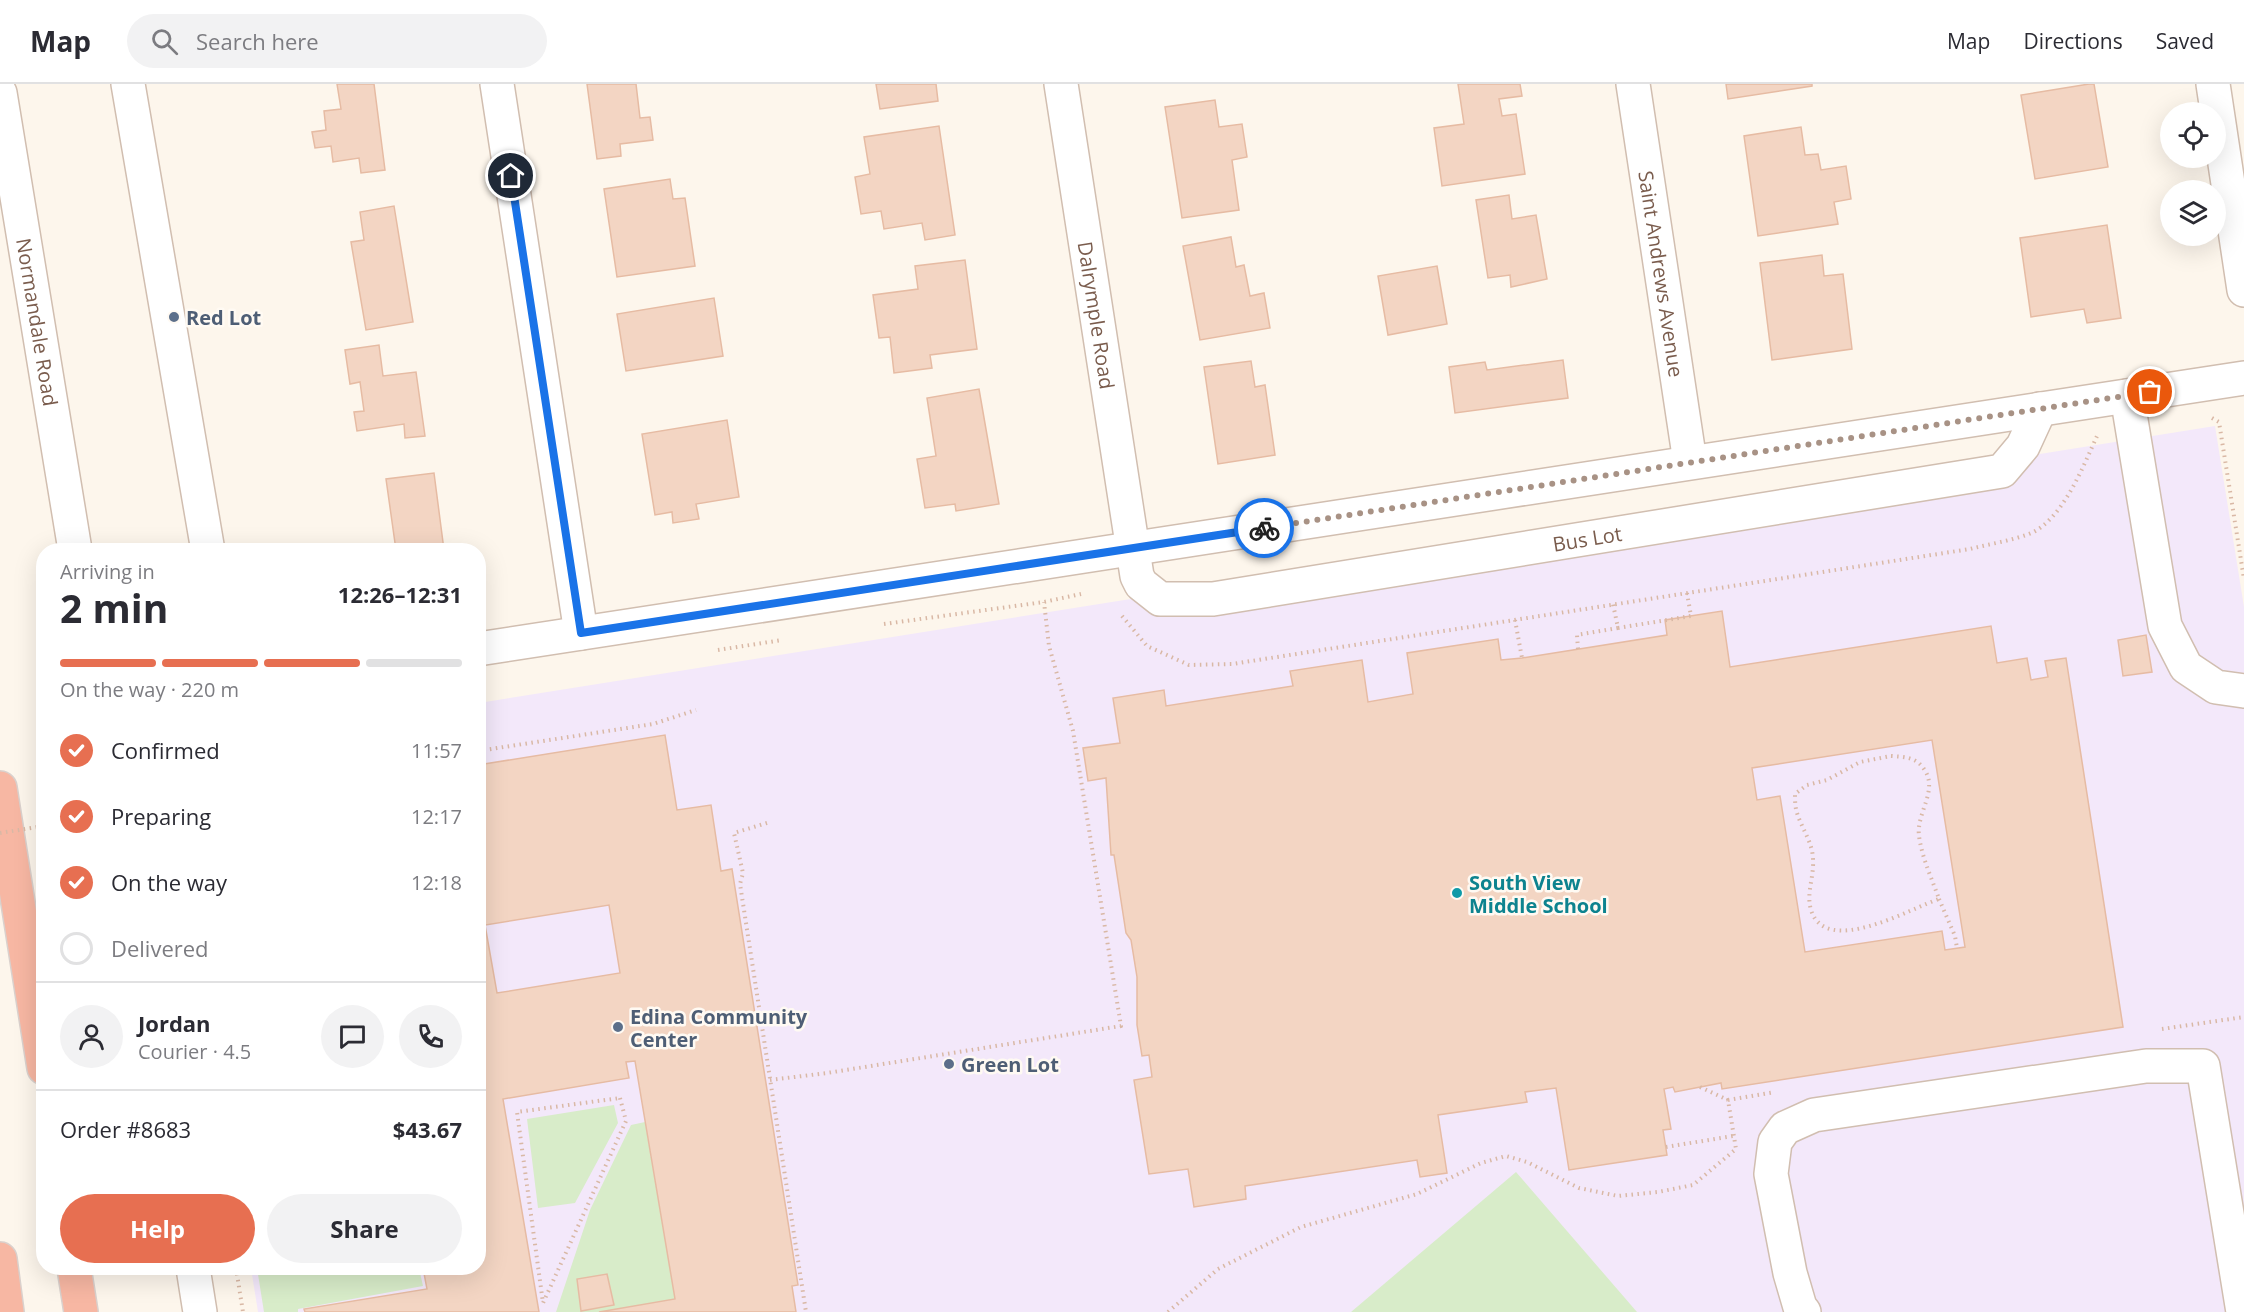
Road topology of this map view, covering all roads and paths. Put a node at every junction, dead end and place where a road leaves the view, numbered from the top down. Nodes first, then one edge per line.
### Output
1 (128, 84) edge
2 (497, 84) edge
3 (1061, 84) edge
4 (1633, 84) edge
5 (2213, 84) edge
6 (0, 93) edge
7 (2244, 290) edge
8 (2244, 378) edge
9 (2127, 396) junction
10 (2040, 409) junction
11 (2097, 436) dead end
12 (1690, 462) junction
13 (74, 543) edge
14 (207, 543) edge
15 (1133, 548) junction
16 (1687, 593) junction
17 (1044, 602) dead end
18 (1613, 604) junction
19 (1121, 614) dead end
20 (1515, 620) junction
21 (1618, 628) junction
22 (581, 633) junction
23 (486, 648) edge
24 (1578, 649) dead end
25 (1522, 658) dead end
26 (2244, 691) edge
27 (696, 710) dead end
28 (486, 750) edge
29 (0, 788) edge
30 (767, 823) dead end
31 (36, 827) edge
32 (0, 833) edge
33 (1940, 899) junction
34 (1957, 948) dead end
35 (36, 1017) edge
36 (2244, 1017) edge
37 (2158, 1029) dead end
38 (770, 1080) junction
39 (1700, 1087) dead end
40 (1786, 1091) dead end
41 (1728, 1100) junction
42 (519, 1123) joint
43 (1733, 1136) junction
44 (1666, 1147) dead end
45 (0, 1259) edge
46 (75, 1275) edge
47 (194, 1275) edge
48 (237, 1275) edge
49 (2243, 1305) edge
50 (7, 1312) edge
51 (81, 1312) edge
52 (200, 1312) edge
53 (243, 1312) edge
54 (806, 1312) edge
55 (1168, 1312) edge
56 (1804, 1312) edge

1 - 14 street
2 - 22 street
3 - 15 street, Dalrymple Road
4 - 12 street, Saint Andrews Avenue
5 - 7 street
6 - 13 street, Normandale Road
8 - 9 street
9 - 10 street
9 - 26 street
10 - 12 street
10 - 15 street, Bus Lot
11 - 16 path
12 - 15 street
15 - 22 street
16 - 18 path
16 - 21 path
17 - 38 path
18 - 20 path
18 - 21 path
19 - 20 path
20 - 25 path
21 - 24 path
22 - 23 street
27 - 28 path
29 - 35 highway
30 - 38 path
31 - 32 path, bridge
33 - 33 path
33 - 34 path
36 - 37 path
38 - 54 path
39 - 41 path
40 - 41 path
41 - 43 path
42 - 42 path
43 - 44 path
43 - 55 path
45 - 50 highway
46 - 51 highway
47 - 52 street
48 - 53 path
49 - 56 street

